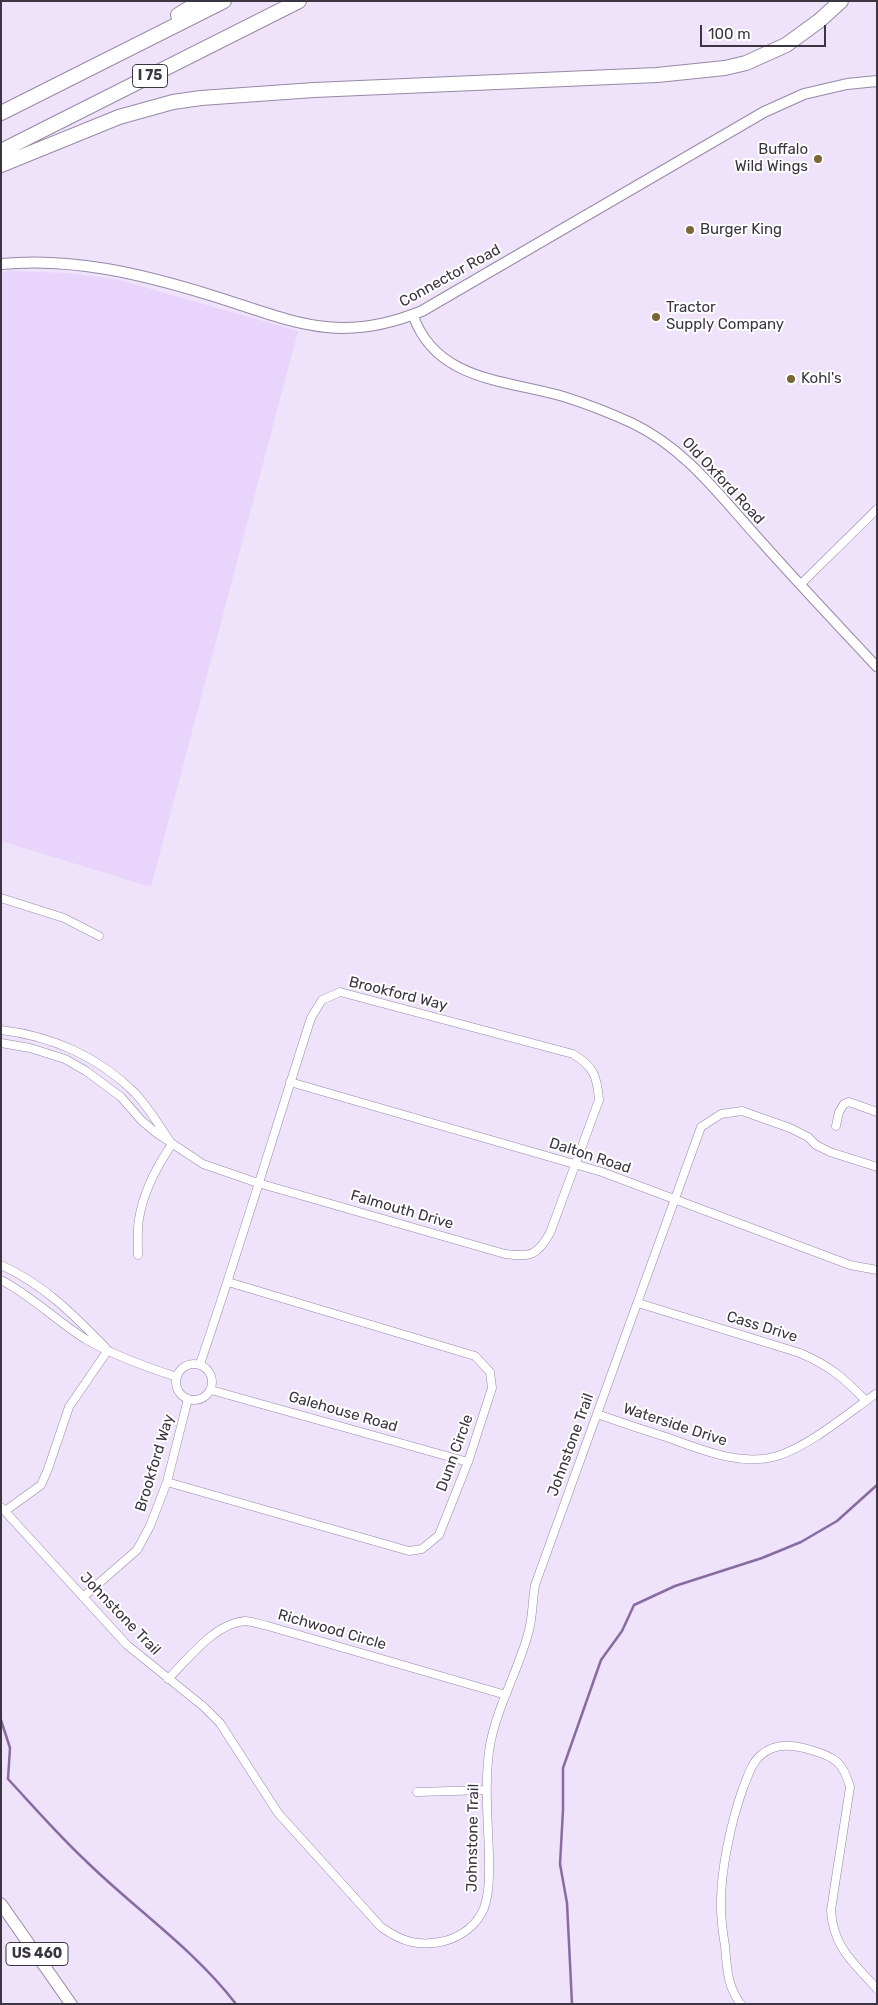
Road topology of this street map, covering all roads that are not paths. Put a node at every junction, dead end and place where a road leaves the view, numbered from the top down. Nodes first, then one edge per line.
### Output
1 (201, 1) edge
2 (224, 1) edge
3 (299, 1) edge
4 (841, 1) edge
5 (877, 82) edge
6 (1, 111) edge
7 (1, 151) edge
8 (1, 165) edge
9 (1, 264) edge
10 (413, 315) junction
11 (875, 514) edge
12 (800, 584) junction
13 (877, 667) edge
14 (1, 898) edge
15 (99, 936) dead end
16 (1, 1030) edge
17 (1, 1043) edge
18 (290, 1082) junction
19 (877, 1112) edge
20 (836, 1126) dead end
21 (172, 1144) junction
22 (576, 1165) junction
23 (877, 1167) edge
24 (258, 1183) junction
25 (675, 1200) junction
26 (138, 1255) dead end
27 (1, 1265) edge
28 (877, 1270) edge
29 (29, 1279) junction
30 (1, 1280) edge
31 (228, 1282) junction
32 (21, 1292) junction
33 (638, 1303) junction
34 (108, 1350) junction
35 (200, 1364) junction
36 (177, 1377) junction
37 (211, 1390) junction
38 (877, 1393) edge
39 (188, 1399) junction
40 (866, 1401) junction
41 (597, 1414) junction
42 (468, 1462) junction
43 (167, 1482) junction
44 (3, 1509) edge
45 (83, 1598) junction
46 (168, 1679) junction
47 (506, 1695) junction
48 (488, 1790) junction
49 (417, 1792) dead end
50 (1, 1904) edge
51 (877, 1989) edge
52 (71, 2004) edge
53 (741, 2004) edge

1 - 6 highway
2 - 6 highway, I 75
3 - 7 highway, I 75
4 - 8 highway
5 - 10 main road, Connector Road
9 - 10 main road, Connector Road
10 - 12 street, Old Oxford Road
11 - 12 street
12 - 13 street, Old Oxford Road
14 - 15 street
16 - 21 street, Falmouth Drive
17 - 21 street, Falmouth Drive
18 - 22 street, Dalton Road
18 - 22 street, Brookford Way
18 - 24 street, Brookford Way
19 - 20 street
21 - 24 street, Falmouth Drive
21 - 26 street
22 - 24 street, Falmouth Drive
22 - 25 street, Dalton Road
23 - 25 street, Johnstone Trail
24 - 31 street, Brookford Way
25 - 28 street, Dalton Road
25 - 33 street, Johnstone Trail
27 - 29 street
29 - 32 street
29 - 34 street
30 - 32 street
31 - 35 street, Brookford Way
31 - 42 street, Dunn Circle
32 - 34 street
33 - 40 street, Cass Drive
33 - 41 street, Johnstone Trail
34 - 36 street
34 - 44 street
35 - 36 street
35 - 37 street
36 - 39 street, Brookford Way
37 - 39 street, Brookford Way
37 - 42 street, Galehouse Road
38 - 40 street, Waterside Drive
39 - 43 street, Brookford Way
40 - 41 street, Waterside Drive
41 - 47 street, Johnstone Trail
42 - 43 street, Dunn Circle
43 - 45 street, Brookford Way
44 - 45 street, Johnstone Trail
45 - 46 street, Johnstone Trail
46 - 47 street, Richwood Circle
46 - 48 street, Johnstone Trail
47 - 48 street, Johnstone Trail
48 - 49 street
50 - 52 main road, US 460
51 - 53 street

